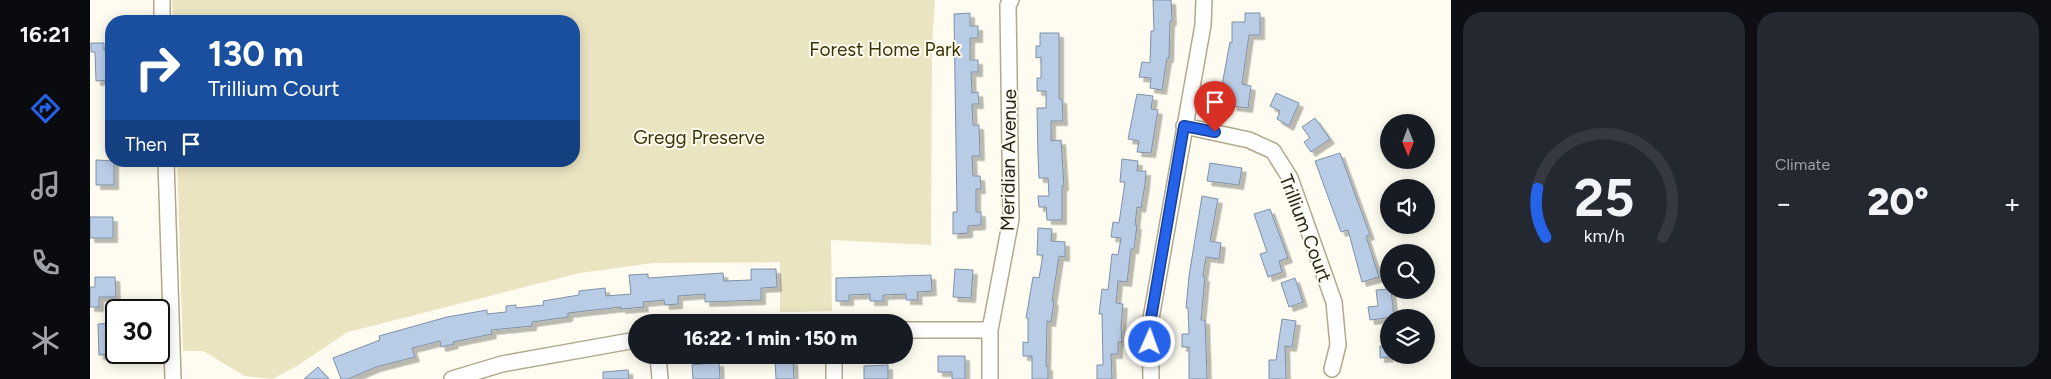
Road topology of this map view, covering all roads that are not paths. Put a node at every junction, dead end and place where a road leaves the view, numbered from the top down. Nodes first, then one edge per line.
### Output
1 (162, 0) edge
2 (1011, 0) edge
3 (1204, 0) edge
4 (162, 15) edge
5 (1184, 126) junction
6 (166, 167) edge
7 (913, 330) edge
8 (990, 330) junction
9 (628, 341) edge
10 (659, 364) edge
11 (834, 364) edge
12 (1332, 369) dead end
13 (172, 379) edge
14 (452, 379) edge
15 (660, 379) edge
16 (834, 379) edge
17 (990, 379) edge
18 (1151, 379) edge

1 - 4 street
2 - 8 street, Meridian Avenue
3 - 5 street
5 - 12 street, Trillium Court
5 - 18 street
6 - 13 street
7 - 8 street
8 - 17 street, Meridian Avenue
9 - 14 street
10 - 15 street
11 - 16 street

